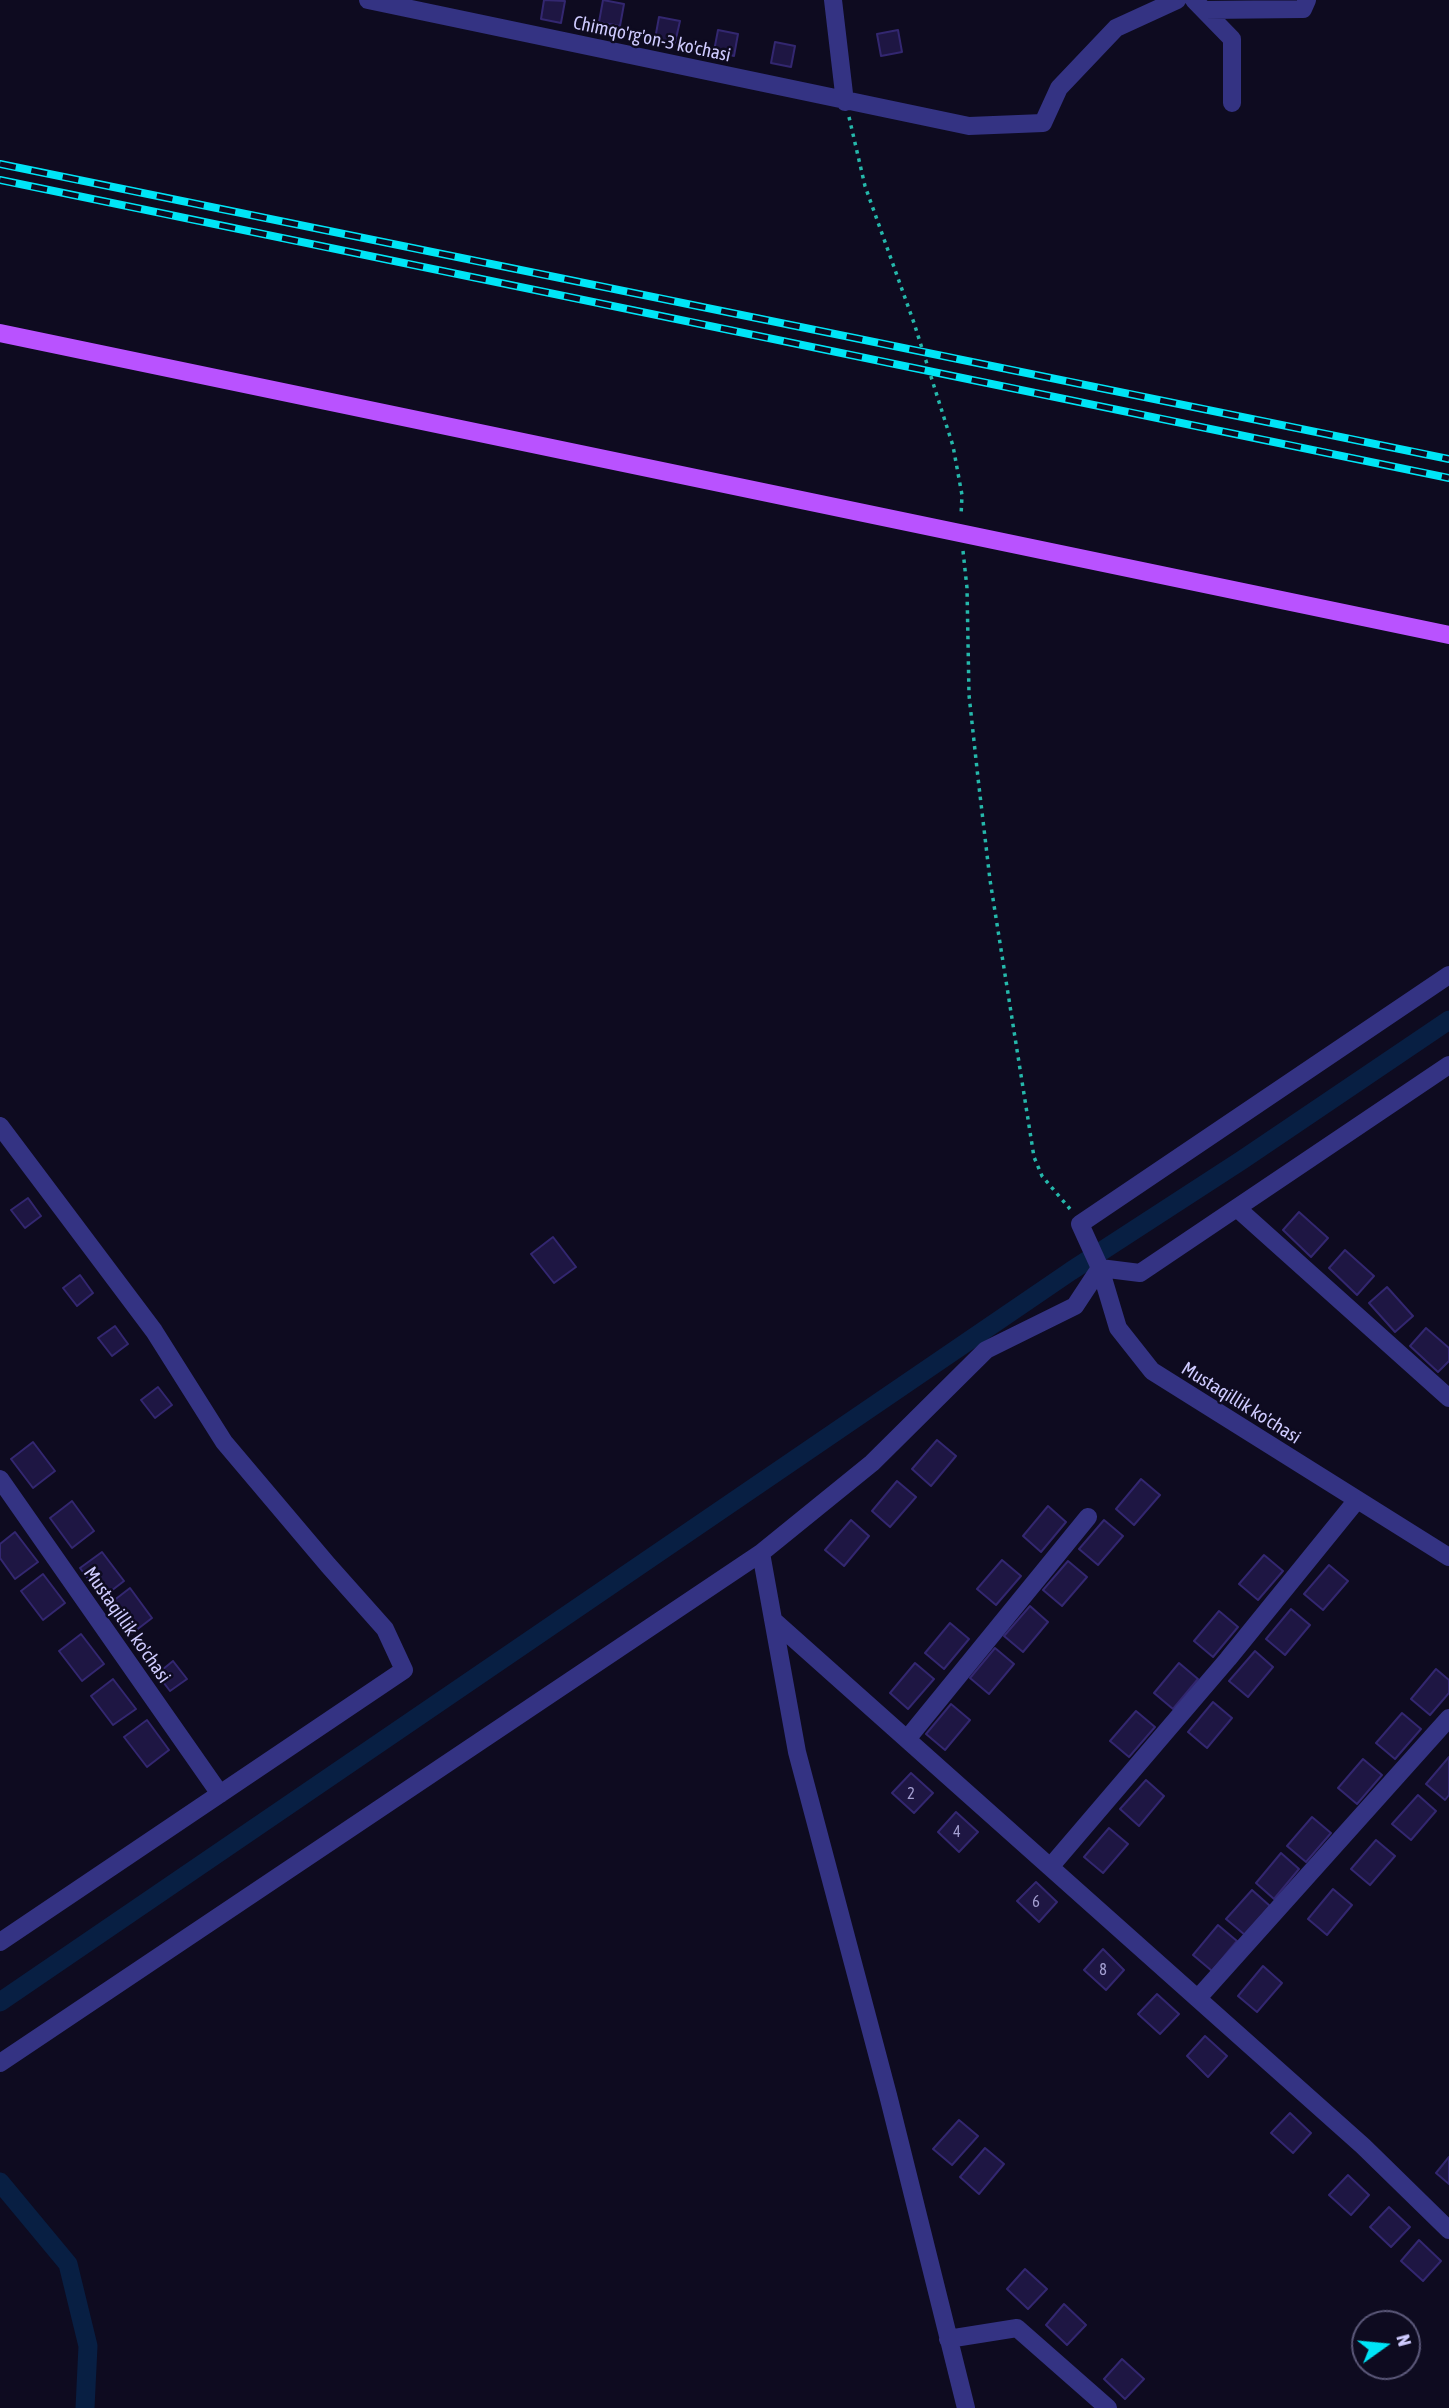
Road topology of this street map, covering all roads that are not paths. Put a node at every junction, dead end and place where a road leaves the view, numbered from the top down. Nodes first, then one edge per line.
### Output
1 (368, 0) edge
2 (833, 0) edge
3 (1177, 0) edge
4 (1307, 0) edge
5 (1199, 5) edge
6 (845, 102) junction
7 (1232, 103) dead end
8 (0, 333) edge
9 (1449, 635) edge
10 (1449, 975) edge
11 (1449, 1065) edge
12 (0, 1126) edge
13 (1238, 1209) junction
14 (1100, 1268) junction
15 (1449, 1398) edge
16 (0, 1479) edge
17 (1357, 1500) junction
18 (1088, 1517) dead end
19 (761, 1553) junction
20 (1449, 1557) edge
21 (773, 1620) junction
22 (1449, 1718) edge
23 (908, 1739) junction
24 (220, 1794) junction
25 (1051, 1866) junction
26 (0, 1942) edge
27 (1198, 1998) junction
28 (0, 2063) edge
29 (1447, 2224) edge
30 (947, 2339) junction
31 (966, 2408) edge
32 (1108, 2408) edge

1 - 6 street, Chimqo'rg'on-3 ko'chasi
2 - 6 street
3 - 6 street, Chimqo'rg'on-3 ko'chasi
4 - 5 street
5 - 7 street
8 - 9 main road
10 - 14 street, Mustaqillik ko'chasi
11 - 13 street
12 - 24 street
13 - 14 street
13 - 15 street
14 - 17 street, Mustaqillik ko'chasi
14 - 19 street
16 - 24 street, Mustaqillik ko'chasi
17 - 20 street, Mustaqillik ko'chasi
17 - 25 street
18 - 23 street
19 - 21 street
19 - 28 street
21 - 23 street
21 - 30 street
22 - 27 street
23 - 25 street
24 - 26 street
25 - 27 street
27 - 29 street
30 - 31 street
30 - 32 street

